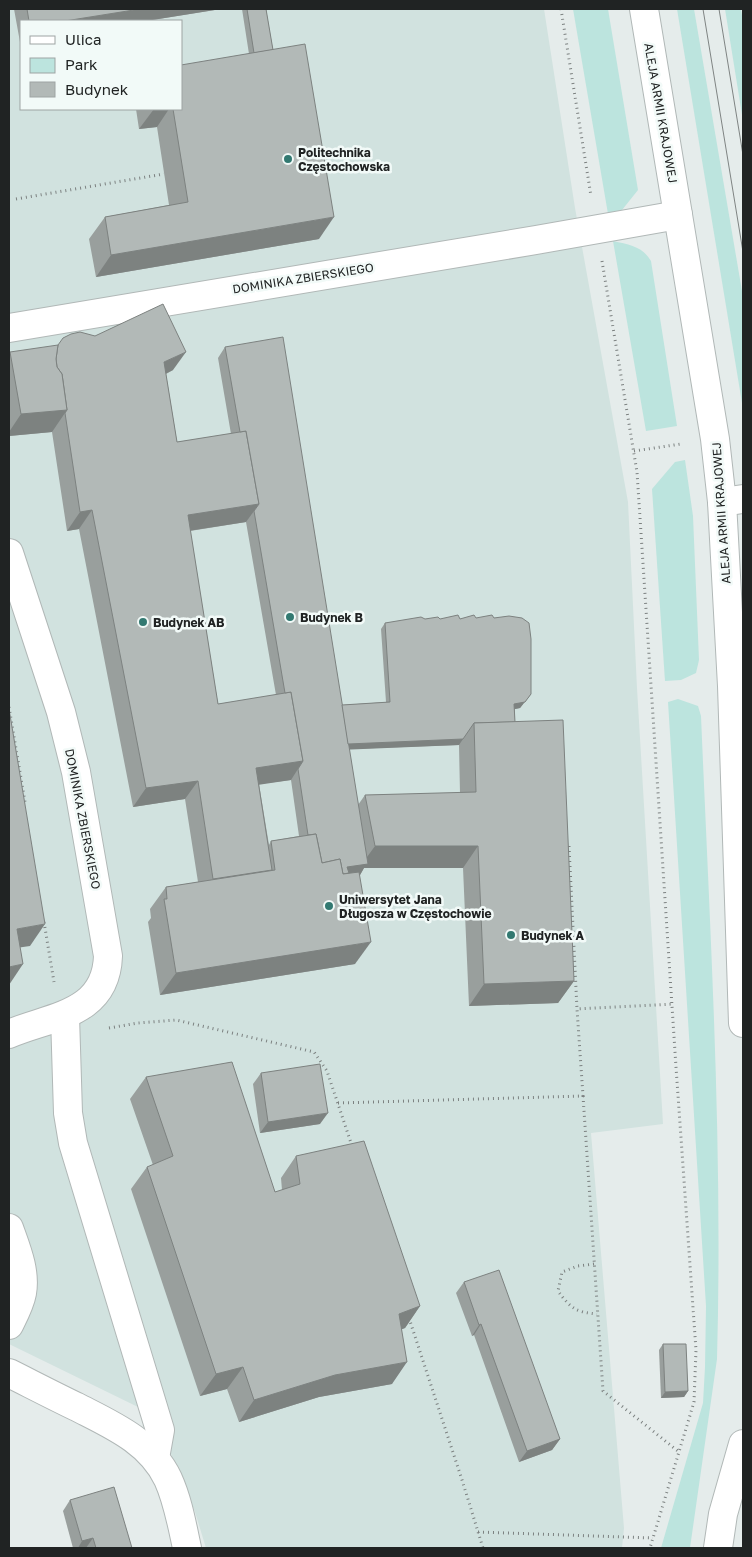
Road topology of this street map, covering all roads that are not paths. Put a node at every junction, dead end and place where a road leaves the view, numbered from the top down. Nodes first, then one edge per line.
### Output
1 (644, 9) edge
2 (678, 215) junction
3 (9, 328) edge
4 (733, 500) edge
5 (9, 553) edge
6 (62, 1016) junction
7 (743, 1023) edge
8 (9, 1034) edge
9 (9, 1228) edge
10 (9, 1325) edge
11 (9, 1373) edge
12 (743, 1444) edge
13 (155, 1458) junction
14 (187, 1548) edge
15 (718, 1548) edge

1 - 2 main road, ALEJA ARMII KRAJOWEJ
2 - 3 main road, DOMINIKA ZBIERSKIEGO
2 - 4 main road, ALEJA ARMII KRAJOWEJ
4 - 7 main road, ALEJA ARMII KRAJOWEJ
5 - 6 main road, DOMINIKA ZBIERSKIEGO
6 - 8 main road, DOMINIKA ZBIERSKIEGO
6 - 13 main road
9 - 10 main road
11 - 13 main road
12 - 15 main road
13 - 14 main road

